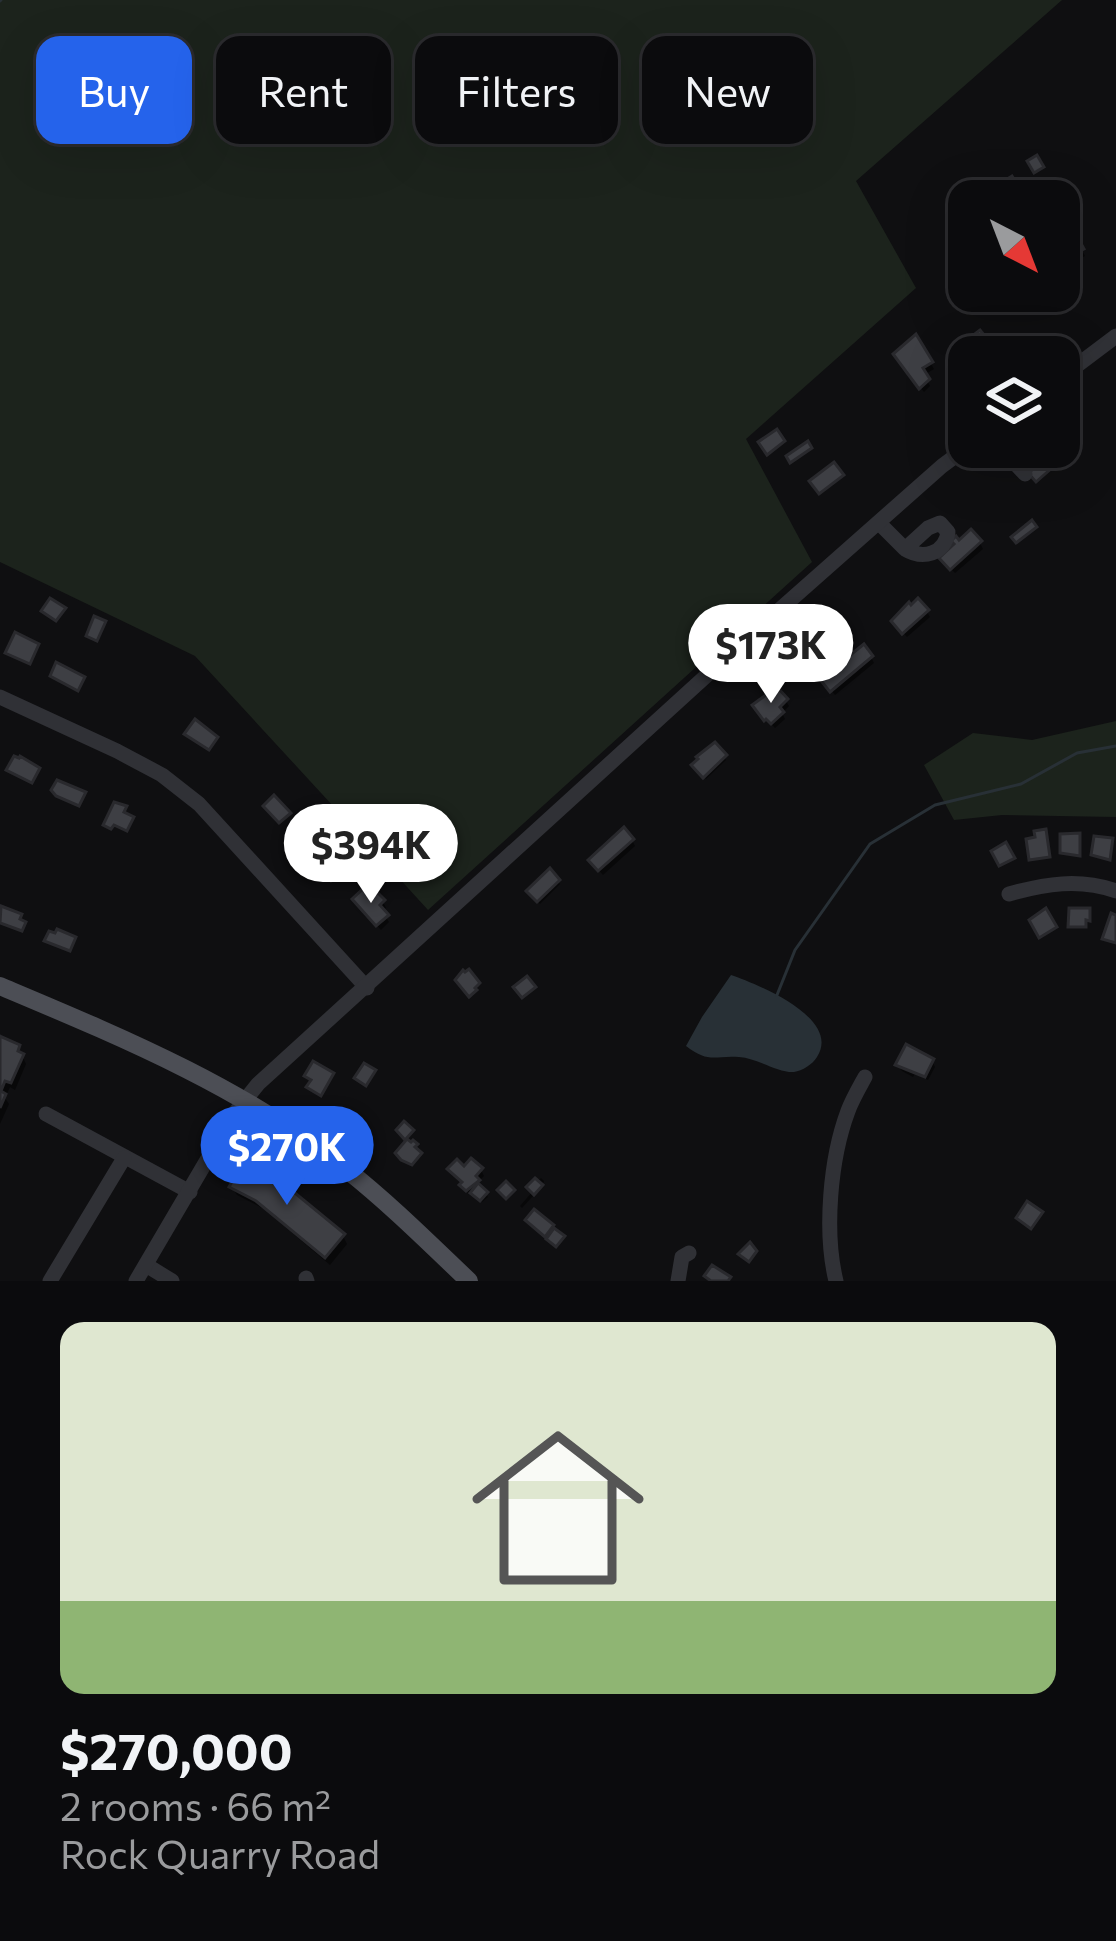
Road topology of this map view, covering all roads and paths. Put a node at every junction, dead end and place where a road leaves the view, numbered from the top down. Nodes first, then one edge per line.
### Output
1 (1116, 336) edge
2 (1099, 349) junction
3 (1113, 361) dead end
4 (1080, 363) edge
5 (948, 462) edge
6 (1019, 468) edge
7 (1025, 474) dead end
8 (879, 523) junction
9 (905, 549) dead end
10 (0, 697) edge
11 (1116, 891) edge
12 (1009, 894) dead end
13 (0, 986) edge
14 (367, 988) junction
15 (865, 1077) dead end
16 (244, 1100) junction
17 (46, 1114) dead end
18 (124, 1158) junction
19 (190, 1192) junction
20 (689, 1253) dead end
21 (146, 1265) junction
22 (50, 1281) edge
23 (136, 1281) edge
24 (172, 1281) edge
25 (469, 1281) edge
26 (678, 1281) edge
27 (836, 1281) edge

1 - 2 street
2 - 3 street
2 - 4 street
5 - 8 street
6 - 7 street
8 - 9 street
8 - 14 street
10 - 14 street
11 - 12 street
13 - 16 main road
14 - 16 street
15 - 27 street
16 - 19 street
16 - 25 main road
17 - 18 street
18 - 19 street
18 - 22 street
19 - 21 street
20 - 26 street
21 - 23 street
21 - 24 street

